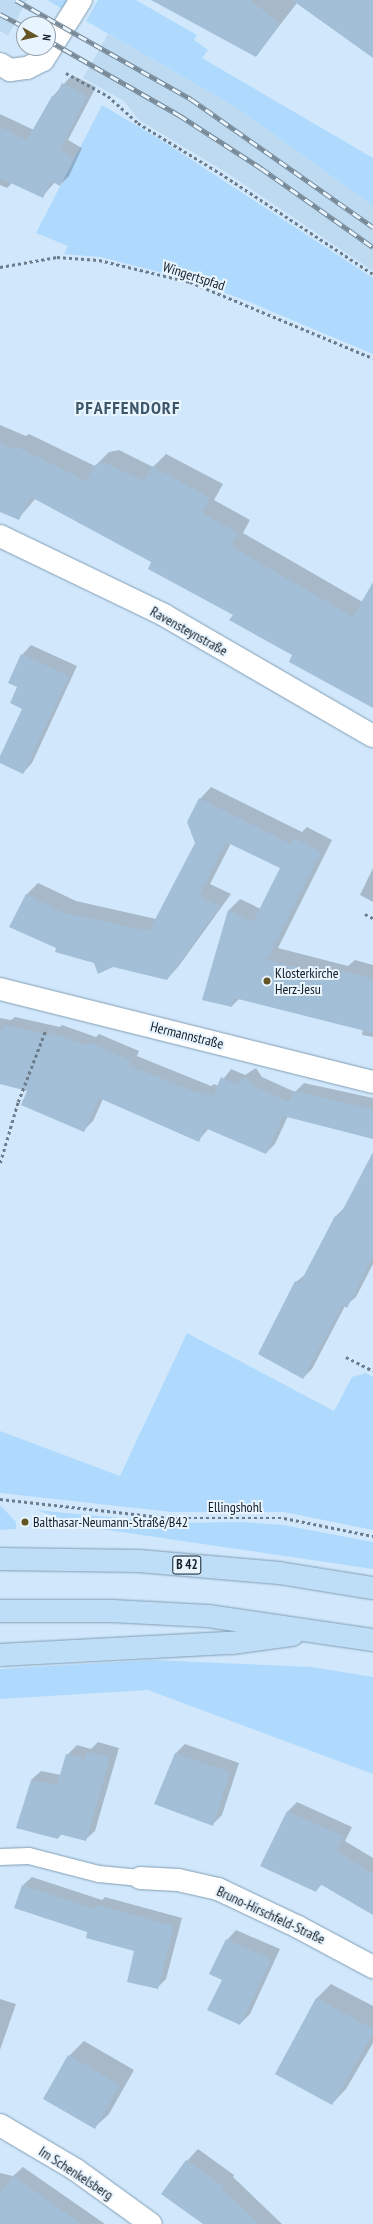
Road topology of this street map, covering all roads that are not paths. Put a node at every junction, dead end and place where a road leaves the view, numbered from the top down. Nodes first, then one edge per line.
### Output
1 (81, 0) edge
2 (0, 64) edge
3 (0, 536) edge
4 (373, 736) edge
5 (0, 990) edge
6 (373, 1082) edge
7 (0, 1559) edge
8 (373, 1588) edge
9 (0, 1611) edge
10 (320, 1631) junction
11 (373, 1640) edge
12 (0, 1655) edge
13 (0, 1857) edge
14 (140, 1878) joint
15 (373, 1967) edge
16 (0, 2125) edge
17 (150, 2224) edge

1 - 2 street
3 - 4 street, Ravensteynstraße
5 - 6 street, Hermannstraße
7 - 8 highway, B 42
9 - 10 highway
10 - 11 highway
10 - 12 highway
13 - 14 lane
14 - 15 street, Bruno-Hirschfeld-Straße
16 - 17 street, Im Schenkelsberg

